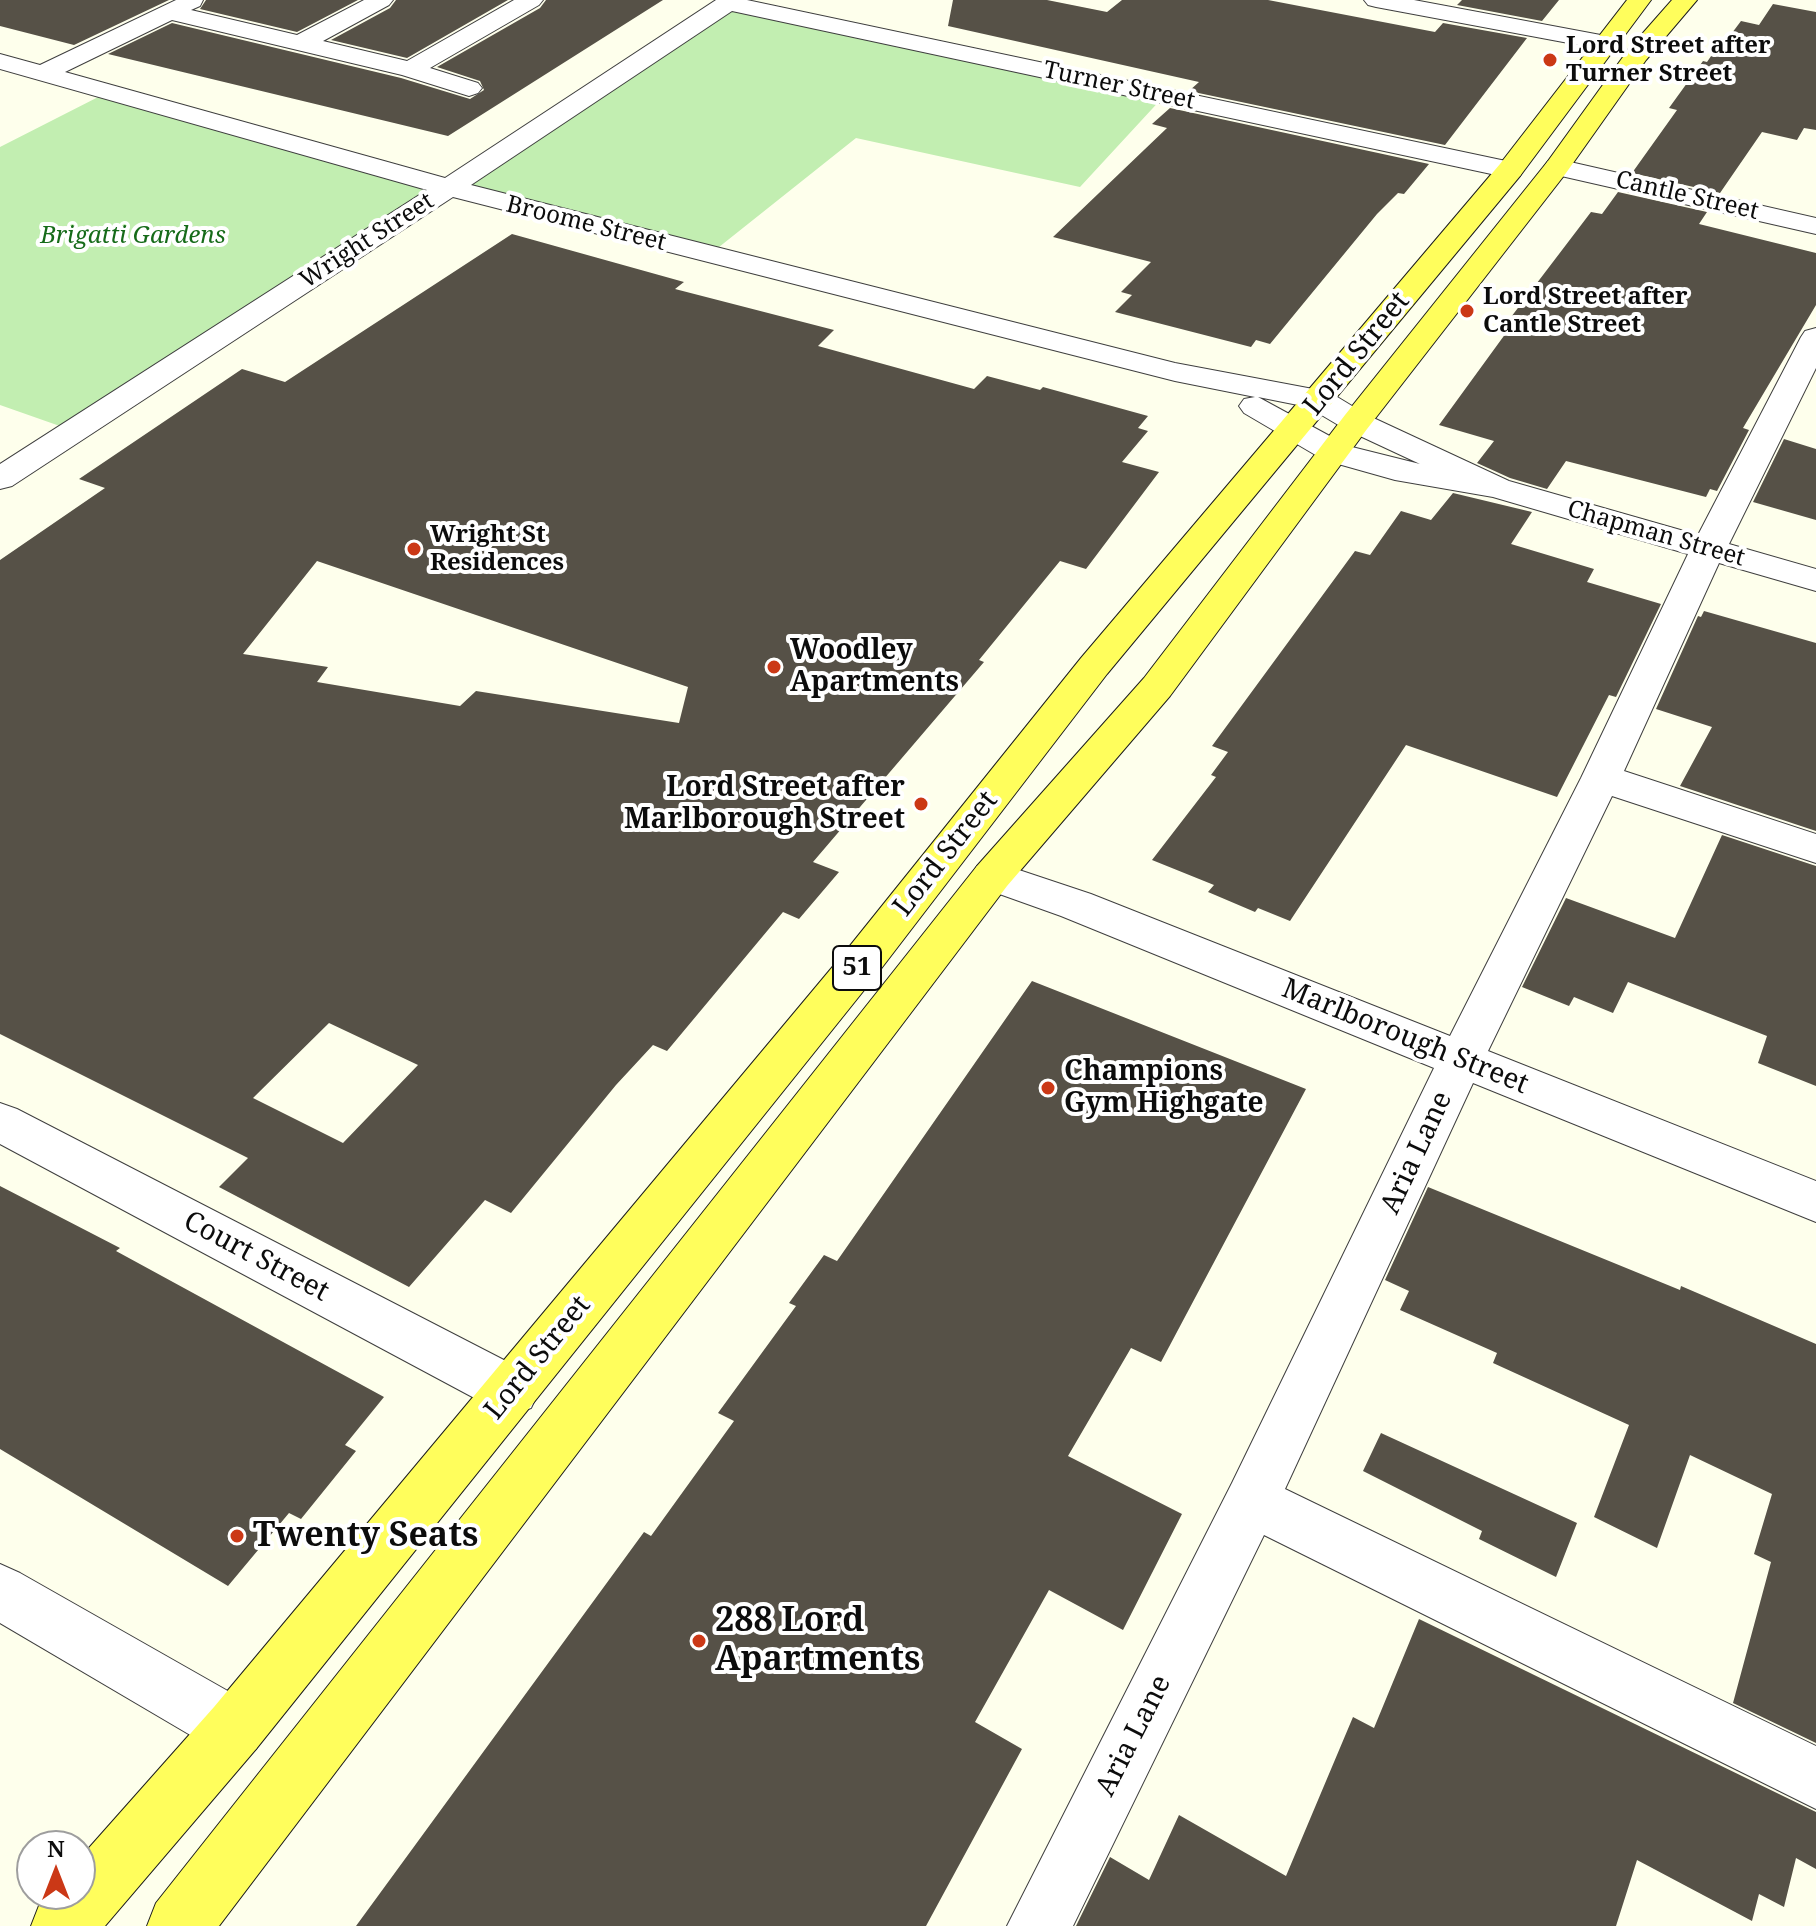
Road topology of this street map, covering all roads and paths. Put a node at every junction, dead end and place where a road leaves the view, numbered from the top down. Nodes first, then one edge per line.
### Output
1 (194, 0) edge
2 (381, 0) edge
3 (531, 0) edge
4 (1376, 0) edge
5 (1639, 0) edge
6 (1685, 0) edge
7 (730, 2) edge
8 (168, 12) junction
9 (301, 43) junction
10 (1606, 43) junction
11 (0, 61) edge
12 (410, 69) junction
13 (43, 73) junction
14 (469, 88) dead end
15 (1557, 167) junction
16 (1510, 170) junction
17 (449, 188) junction
18 (1816, 226) edge
19 (1816, 337) edge
20 (1806, 382) edge
21 (1307, 413) junction
22 (1346, 438) junction
23 (0, 479) edge
24 (1708, 550) junction
25 (1816, 580) edge
26 (1601, 778) junction
27 (1816, 849) edge
28 (992, 876) junction
29 (1461, 1059) junction
30 (0, 1122) edge
31 (1816, 1202) edge
32 (512, 1391) junction
33 (1252, 1501) junction
34 (0, 1592) edge
35 (235, 1728) junction
36 (1816, 1778) edge
37 (63, 1926) edge
38 (179, 1926) edge
39 (1039, 1926) edge

1 - 8 street
2 - 9 street
3 - 12 street
4 - 10 street
5 - 10 main road, Lord Street / 51
6 - 15 main road, Lord Street / 51
7 - 16 street, Turner Street
7 - 17 street, Wright Street
8 - 9 street
8 - 13 street
9 - 12 street
10 - 16 main road, Lord Street / 51
11 - 13 street, Broome Street
12 - 14 street
13 - 17 street, Broome Street
15 - 18 street, Cantle Street
15 - 22 main road, Lord Street / 51
16 - 21 main road, Lord Street / 51
17 - 21 street, Broome Street
17 - 23 street, Wright Street
19 - 20 street, Aria Lane
20 - 24 street, Aria Lane
21 - 22 street, Broome Street
21 - 32 main road, Lord Street / 51
22 - 24 street, Chapman Street
22 - 28 main road, Lord Street / 51
24 - 25 street, Chapman Street
24 - 26 street, Aria Lane
26 - 27 street
26 - 29 street, Aria Lane
28 - 29 street, Marlborough Street
28 - 38 main road, Lord Street / 51
29 - 31 street, Marlborough Street
29 - 33 street, Aria Lane
30 - 32 street, Court Street
32 - 35 main road, Lord Street / 51
33 - 36 street
33 - 39 street, Aria Lane
34 - 35 street
35 - 37 main road, Lord Street / 51

